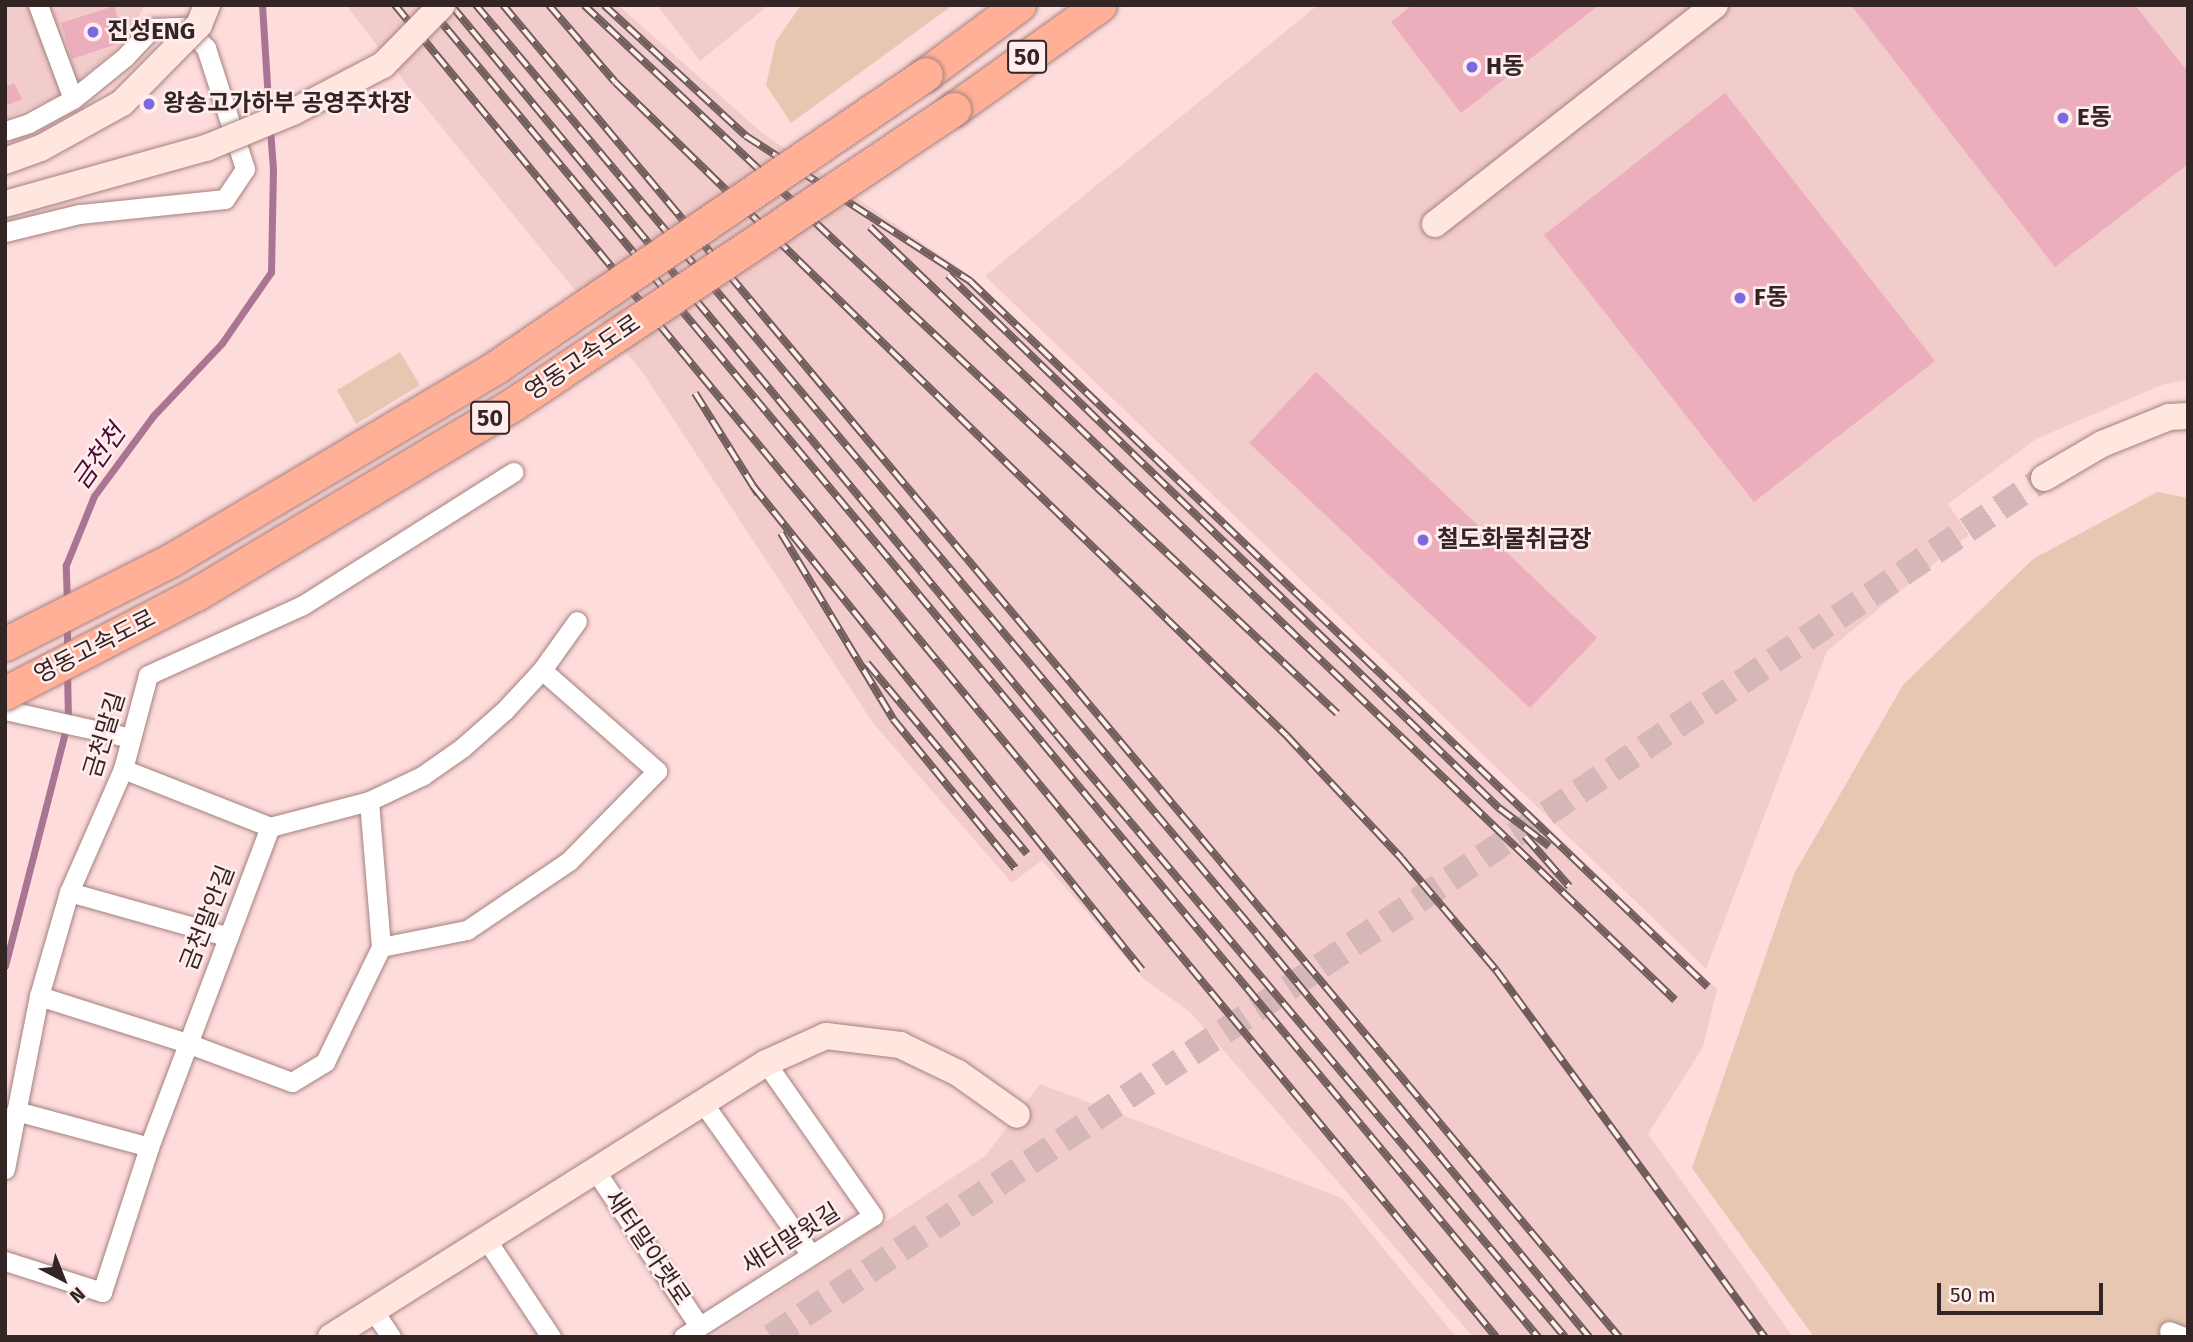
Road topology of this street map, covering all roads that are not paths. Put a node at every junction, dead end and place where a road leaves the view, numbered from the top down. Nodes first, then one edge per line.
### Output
1 (38, 5) edge
2 (207, 5) edge
3 (442, 5) edge
4 (1019, 5) edge
5 (1100, 5) edge
6 (1714, 5) edge
7 (73, 99) junction
8 (5, 131) edge
9 (5, 161) edge
10 (5, 204) edge
11 (1435, 224) dead end
12 (5, 232) edge
13 (2188, 416) edge
14 (513, 472) dead end
15 (2044, 478) tunnel mouth
16 (577, 621) dead end
17 (5, 644) edge
18 (542, 670) junction
19 (5, 693) edge
20 (5, 710) edge
21 (131, 738) junction
22 (123, 769) junction
23 (369, 801) junction
24 (270, 827) junction
25 (69, 892) junction
26 (226, 936) junction
27 (381, 947) junction
28 (39, 996) junction
29 (187, 1043) junction
30 (766, 1063) junction
31 (703, 1103) junction
32 (16, 1111) junction
33 (1017, 1115) dead end
34 (149, 1147) junction
35 (5, 1169) edge
36 (595, 1170) junction
37 (486, 1239) junction
38 (811, 1255) junction
39 (5, 1261) edge
40 (373, 1310) junction
41 (691, 1331) edge
42 (331, 1337) edge
43 (391, 1337) edge
44 (551, 1337) edge

1 - 7 street
2 - 9 street, bridge
3 - 10 street, bridge
4 - 17 highway, 영동고속도로 / 50, bridge
5 - 19 highway, 영동고속도로 / 50, bridge
6 - 11 street
7 - 8 street
7 - 12 street
13 - 15 street
14 - 21 street, 금천말길
16 - 18 street
18 - 23 street
18 - 27 street
20 - 21 street
21 - 22 street, 금천말길
22 - 24 street
22 - 25 street, 금천말길
23 - 24 street
23 - 27 street
24 - 26 street, 금천말안길
25 - 26 street
25 - 28 street, 금천말길
26 - 29 street, 금천말안길
27 - 29 street
28 - 29 street
28 - 32 street, 금천말길
29 - 34 street, 금천말안길
30 - 31 street, 새터말아랫로
30 - 33 street, 새터말아랫로
30 - 38 street, 새터말윗길
31 - 36 street, 새터말아랫로
31 - 38 street
32 - 34 street
32 - 35 street, 금천말길
34 - 39 street, 금천말안길
36 - 37 street, 새터말아랫로
36 - 41 street, 새터말아랫로
37 - 40 street, 새터말아랫로
37 - 44 street
38 - 41 street, 새터말윗길
40 - 42 street, 새터말아랫로
40 - 43 street

